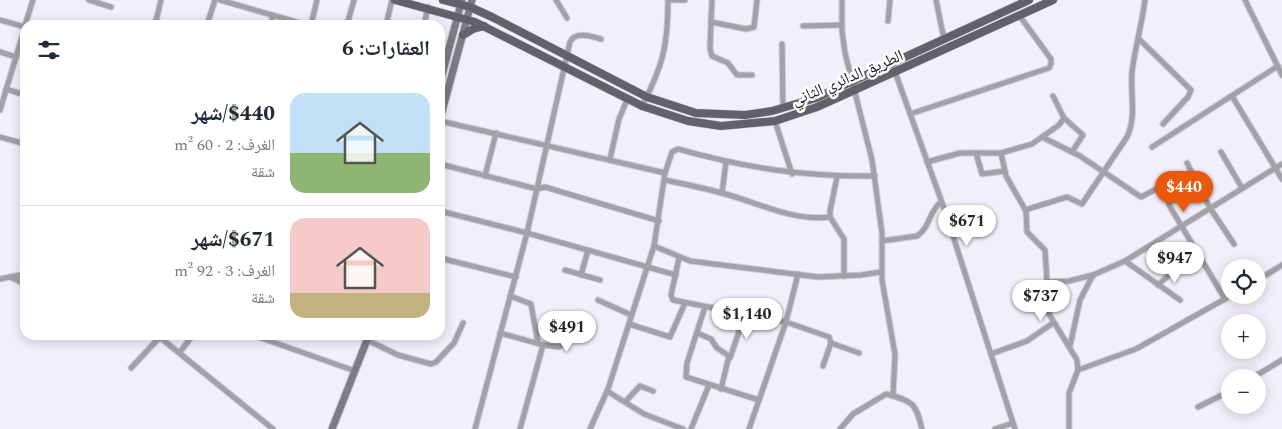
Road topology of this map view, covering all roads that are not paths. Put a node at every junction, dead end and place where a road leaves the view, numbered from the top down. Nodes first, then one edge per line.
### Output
1 (33, 0) edge
2 (89, 0) edge
3 (161, 0) edge
4 (215, 0) edge
5 (220, 0) edge
6 (317, 0) edge
7 (354, 0) edge
8 (394, 0) edge
9 (442, 0) edge
10 (556, 0) edge
11 (669, 0) edge
12 (685, 0) edge
13 (712, 0) edge
14 (757, 0) edge
15 (842, 0) edge
16 (890, 0) edge
17 (936, 0) edge
18 (1029, 0) edge
19 (1053, 0) edge
20 (1145, 0) edge
21 (1244, 0) edge
22 (461, 2) edge
23 (471, 4) edge
24 (111, 7) dead end
25 (428, 7) junction
26 (1020, 15) junction
27 (273, 16) junction
28 (458, 16) junction
29 (568, 18) dead end
30 (467, 19) junction
31 (0, 20) edge
32 (27, 20) edge
33 (156, 20) edge
34 (209, 20) edge
35 (272, 20) edge
36 (288, 20) edge
37 (312, 20) edge
38 (348, 20) edge
39 (388, 20) edge
40 (425, 20) edge
41 (888, 21) dead end
42 (710, 22) junction
43 (20, 25) edge
44 (842, 25) junction
45 (485, 26) junction
46 (802, 26) dead end
47 (463, 35) junction
48 (601, 39) dead end
49 (944, 39) junction
50 (1139, 39) junction
51 (20, 43) edge
52 (782, 44) dead end
53 (0, 52) edge
54 (445, 54) edge
55 (567, 56) junction
56 (16, 57) junction
57 (892, 63) junction
58 (1278, 66) junction
59 (565, 68) junction
60 (895, 72) junction
61 (752, 75) dead end
62 (1282, 75) edge
63 (852, 81) junction
64 (6, 89) junction
65 (854, 90) junction
66 (20, 93) edge
67 (1054, 96) dead end
68 (1232, 96) junction
69 (647, 97) junction
70 (627, 100) junction
71 (445, 102) edge
72 (642, 106) junction
73 (783, 108) junction
74 (0, 110) edge
75 (910, 114) junction
76 (1064, 118) junction
77 (776, 120) junction
78 (445, 121) edge
79 (1162, 124) dead end
80 (496, 133) junction
81 (0, 136) edge
82 (1042, 138) junction
83 (20, 142) edge
84 (548, 145) junction
85 (1152, 147) dead end
86 (1072, 152) junction
87 (1221, 152) dead end
88 (976, 153) junction
89 (1002, 153) junction
90 (610, 159) junction
91 (726, 162) junction
92 (927, 162) junction
93 (1186, 163) dead end
94 (1282, 164) edge
95 (445, 165) edge
96 (1275, 168) junction
97 (1004, 171) junction
98 (1104, 172) junction
99 (666, 173) junction
100 (792, 174) junction
101 (485, 176) junction
102 (875, 176) junction
103 (837, 177) junction
104 (1282, 179) edge
105 (665, 180) junction
106 (1242, 188) junction
107 (538, 189) junction
108 (722, 193) junction
109 (941, 202) junction
110 (1210, 208) junction
111 (1025, 210) junction
112 (445, 212) edge
113 (830, 217) junction
114 (659, 221) junction
115 (1181, 226) junction
116 (527, 233) junction
117 (882, 241) junction
118 (1234, 244) dead end
119 (654, 246) junction
120 (588, 250) junction
121 (679, 258) junction
122 (445, 259) edge
123 (1125, 261) junction
124 (1282, 265) edge
125 (647, 266) junction
126 (1177, 268) dead end
127 (565, 270) dead end
128 (881, 272) junction
129 (581, 274) junction
130 (798, 274) junction
131 (1092, 274) junction
132 (20, 275) edge
133 (676, 275) junction
134 (1266, 275) edge
135 (7, 276) junction
136 (844, 276) junction
137 (516, 277) junction
138 (0, 279) edge
139 (600, 280) dead end
140 (20, 282) edge
141 (1046, 282) junction
142 (1158, 285) junction
143 (1221, 292) edge
144 (510, 296) junction
145 (598, 300) dead end
146 (1180, 300) dead end
147 (1221, 301) edge
148 (685, 303) junction
149 (704, 307) junction
150 (745, 314) junction
151 (631, 315) junction
152 (786, 322) junction
153 (463, 323) dead end
154 (1053, 323) junction
155 (629, 324) junction
156 (585, 329) dead end
157 (500, 333) junction
158 (697, 333) junction
159 (155, 340) edge
160 (164, 340) edge
161 (189, 340) edge
162 (268, 340) edge
163 (367, 340) edge
164 (373, 340) edge
165 (831, 343) junction
166 (540, 344) junction
167 (1070, 346) junction
168 (180, 352) junction
169 (859, 353) dead end
170 (991, 354) junction
171 (730, 358) junction
172 (1282, 360) edge
173 (822, 366) dead end
174 (132, 368) dead end
175 (355, 370) junction
176 (1078, 370) junction
177 (1266, 370) edge
178 (709, 384) junction
179 (721, 388) junction
180 (607, 391) junction
181 (653, 391) dead end
182 (893, 395) junction
183 (1221, 396) edge
184 (760, 400) junction
185 (626, 401) junction
186 (1198, 407) dead end
187 (662, 422) junction
188 (1013, 423) junction
189 (273, 429) edge
190 (332, 429) edge
191 (475, 429) edge
192 (520, 429) edge
193 (590, 429) edge
194 (660, 429) edge
195 (683, 429) edge
196 (691, 429) edge
197 (749, 429) edge
198 (840, 429) edge
199 (922, 429) edge
200 (995, 429) edge
201 (1015, 429) edge
202 (1069, 429) edge

1 - 32 street
2 - 24 street
3 - 33 street
4 - 34 street
5 - 27 street
6 - 37 street
7 - 38 street
8 - 25 main road, الطريق الدائري الثاني
8 - 39 street
9 - 22 main road, الطريق الدائري الثاني
10 - 29 street
11 - 12 street
11 - 69 street
13 - 42 street
14 - 42 street
15 - 44 street
16 - 41 street
17 - 49 street
18 - 49 main road, الطريق الدائري الثاني
19 - 26 main road, الطريق الدائري الثاني
20 - 50 street
21 - 58 street
22 - 23 main road, الطريق الدائري الثاني
22 - 28 street
23 - 30 street
23 - 55 main road, الطريق الدائري الثاني
25 - 28 main road, الطريق الدائري الثاني
25 - 40 street
26 - 60 main road, الطريق الدائري الثاني
26 - 75 street
27 - 35 street
27 - 36 street
28 - 30 main road, الطريق الدائري الثاني
28 - 54 street
30 - 45 main road, الطريق الدائري الثاني
30 - 47 street
31 - 43 street
42 - 61 street
44 - 46 street
44 - 63 street
45 - 47 main road
45 - 59 main road, الطريق الدائري الثاني
47 - 71 street
48 - 55 street
49 - 57 main road, الطريق الدائري الثاني
50 - 79 street
50 - 98 street
51 - 56 street
52 - 73 street
53 - 56 street
55 - 59 street
55 - 69 main road, الطريق الدائري الثاني
56 - 64 street
57 - 60 street
57 - 63 main road, الطريق الدائري الثاني
58 - 62 street
58 - 68 street
59 - 70 main road, الطريق الدائري الثاني
59 - 84 street
60 - 65 main road, الطريق الدائري الثاني
60 - 75 street
63 - 65 street
63 - 73 main road, الطريق الدائري الثاني
64 - 66 street
64 - 74 street
65 - 77 main road, الطريق الدائري الثاني
65 - 102 street
67 - 76 street
68 - 85 street
68 - 96 street
69 - 72 street
69 - 73 main road, الطريق الدائري الثاني
70 - 72 main road, الطريق الدائري الثاني
70 - 90 street
72 - 77 main road, الطريق الدائري الثاني
75 - 92 street
76 - 82 street
76 - 86 street
77 - 100 street
78 - 80 street
80 - 84 street
80 - 101 street
81 - 83 street
82 - 86 street
82 - 89 street
84 - 90 street
84 - 107 street
86 - 98 street
87 - 106 street
88 - 89 street
88 - 92 street
88 - 97 street
89 - 97 street
90 - 99 street
91 - 99 street
91 - 100 street
91 - 108 street
92 - 109 street
93 - 110 street
94 - 96 street
95 - 101 street
96 - 104 street
96 - 106 street
97 - 111 street
98 - 111 street
98 - 115 street
99 - 105 street
100 - 103 street
101 - 107 street
102 - 103 street
102 - 117 street
103 - 113 street
105 - 108 street
105 - 114 street
106 - 110 street
107 - 114 street
107 - 116 street
108 - 113 street
109 - 117 street
109 - 170 street
110 - 115 street
110 - 118 street
111 - 141 street
112 - 116 street
113 - 136 street
114 - 119 street
115 - 123 street
115 - 143 street
116 - 120 street
116 - 137 street
117 - 128 street
119 - 121 street
119 - 125 street
120 - 125 street
120 - 129 street
121 - 130 street
121 - 133 street
122 - 137 street
123 - 131 street
123 - 142 street
124 - 134 street
125 - 133 street
125 - 151 street
126 - 142 street
127 - 129 street
128 - 136 street
128 - 182 street
129 - 139 street
130 - 136 street
130 - 152 street
131 - 141 street
131 - 167 street
132 - 135 street
133 - 148 street
135 - 138 street
135 - 140 street
137 - 144 street
141 - 154 street
142 - 146 street
144 - 157 street
144 - 166 street
145 - 151 street
147 - 176 street
148 - 149 street
148 - 155 street
149 - 150 street
149 - 158 street
150 - 152 street
150 - 171 street
151 - 155 street
152 - 165 street
152 - 184 street
153 - 164 street
154 - 167 street
154 - 170 street
155 - 180 street
156 - 166 street
157 - 166 street
157 - 191 street
158 - 171 street
158 - 178 street
159 - 174 street
160 - 168 street
161 - 168 street
162 - 175 street
163 - 175 street
165 - 169 street
165 - 173 street
166 - 192 street
167 - 176 street
168 - 189 street
170 - 188 street
171 - 179 street
172 - 177 street
175 - 190 street
176 - 202 street
178 - 179 street
178 - 196 street
179 - 184 street
180 - 185 street
180 - 193 street
181 - 185 street
182 - 198 street
182 - 199 street
183 - 186 street
184 - 197 street
185 - 187 street
187 - 194 street
187 - 195 street
188 - 200 street
188 - 201 street

